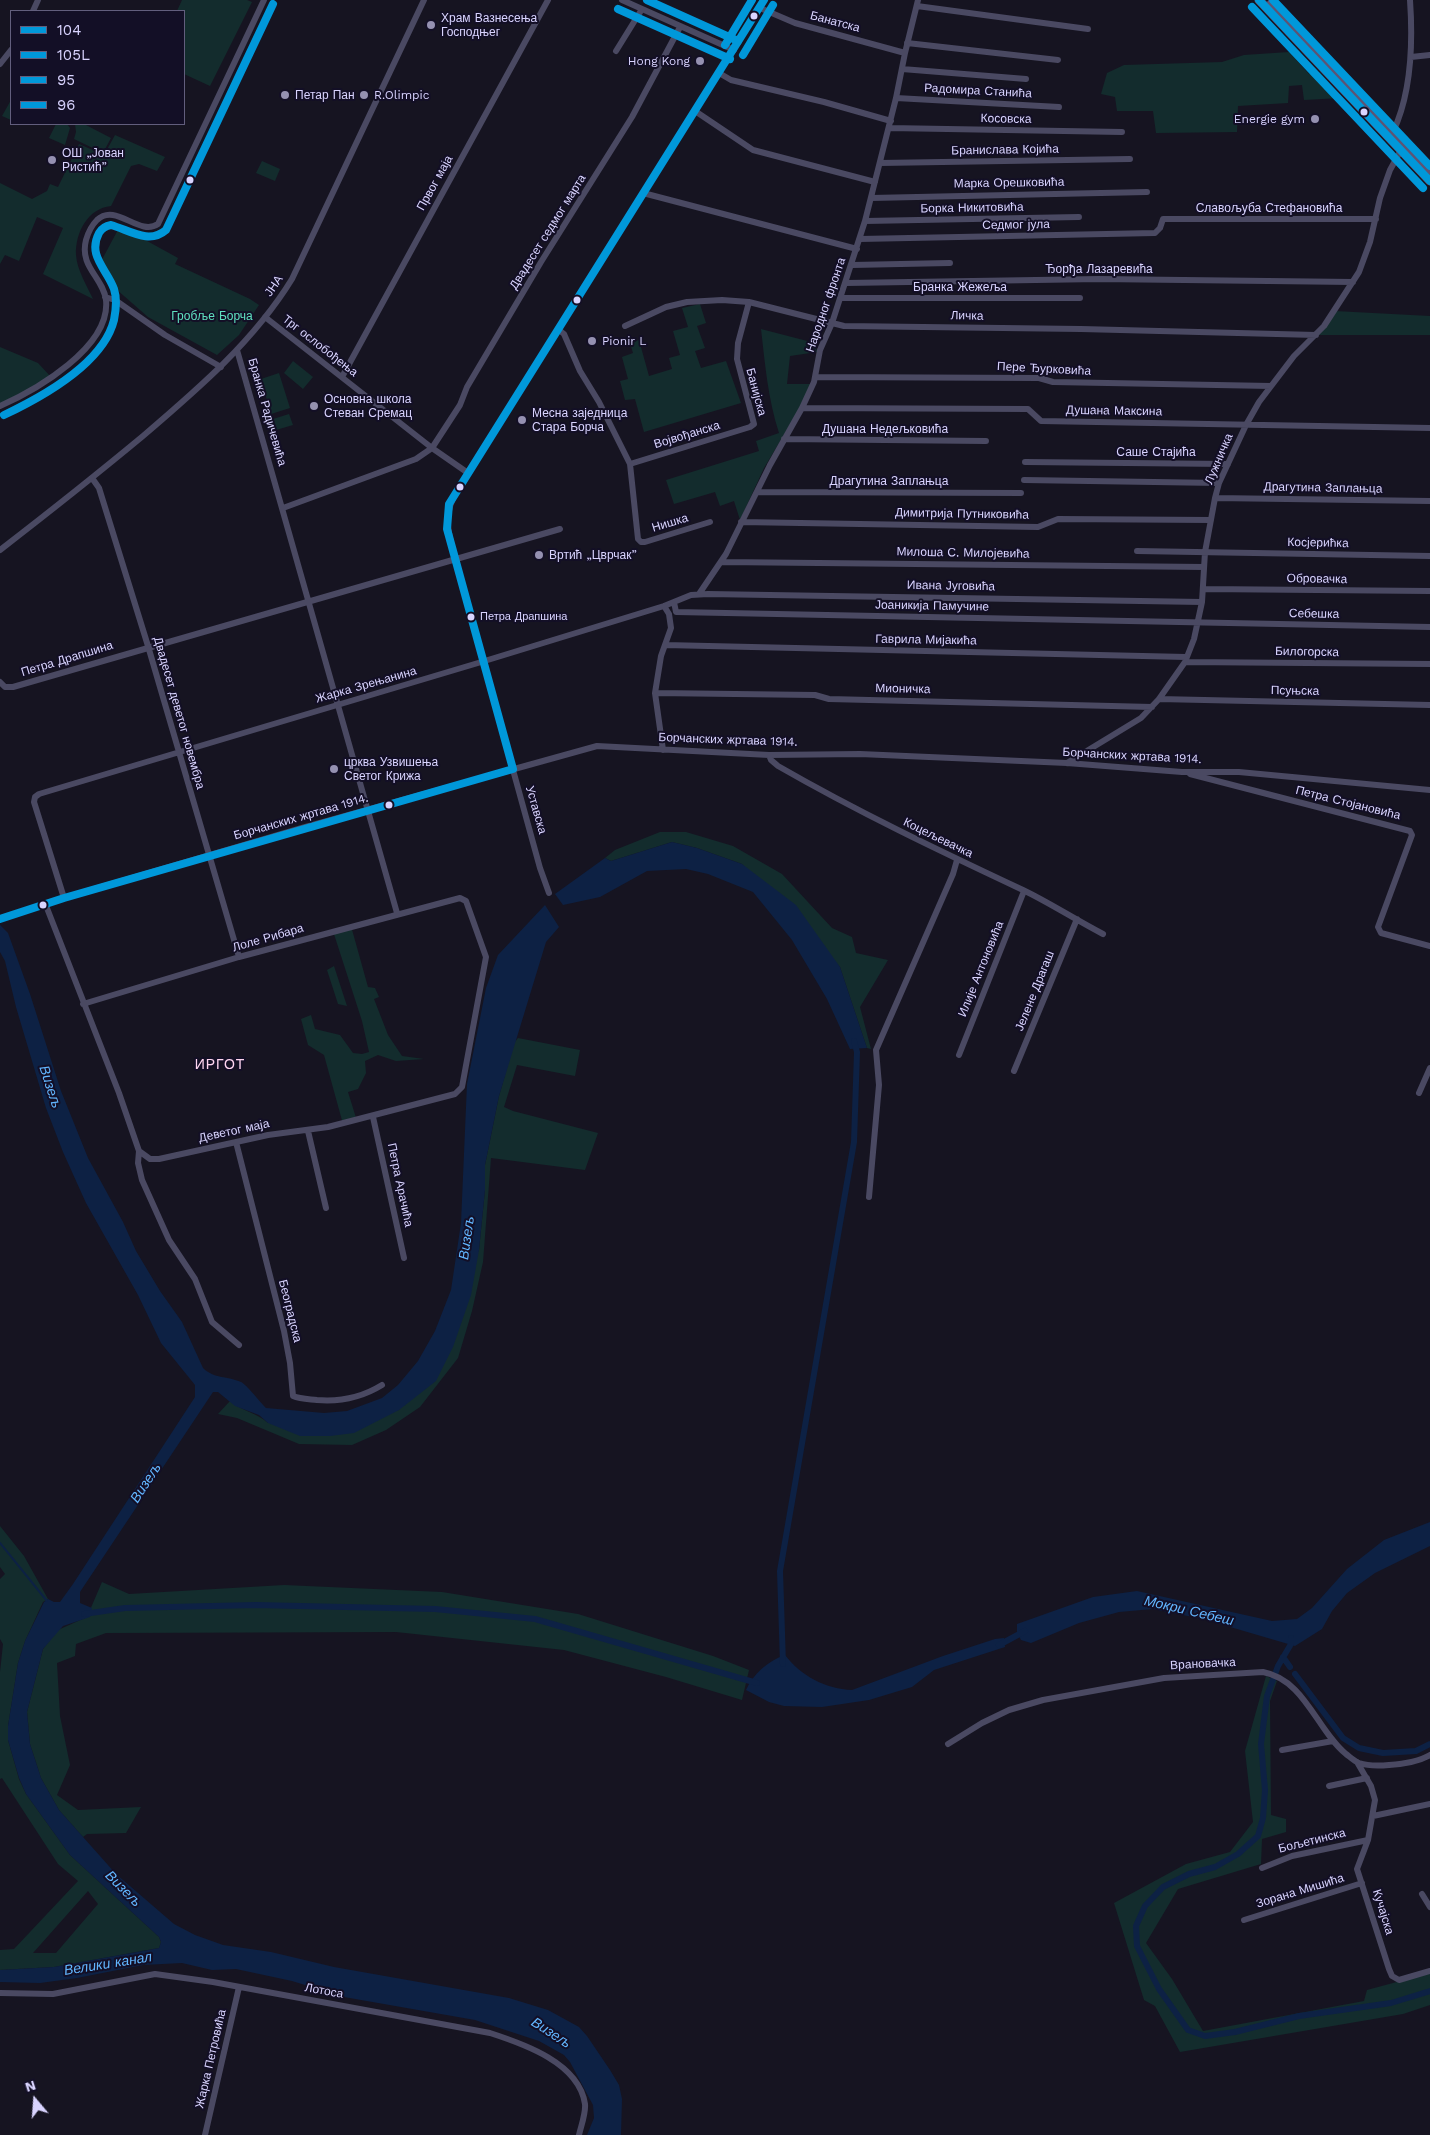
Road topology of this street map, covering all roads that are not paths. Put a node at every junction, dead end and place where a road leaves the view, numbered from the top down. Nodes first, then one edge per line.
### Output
1 (264, 0) edge
2 (424, 0) edge
3 (548, 0) edge
4 (622, 0) edge
5 (764, 0) edge
6 (1259, 0) edge
7 (1267, 0) edge
8 (1410, 0) edge
9 (918, 3) edge
10 (760, 8) junction
11 (642, 9) junction
12 (680, 27) junction
13 (1088, 29) dead end
14 (907, 43) junction
15 (734, 50) junction
16 (10, 51) edge
17 (616, 52) dead end
18 (905, 53) junction
19 (1430, 55) edge
20 (1411, 57) junction
21 (1058, 60) dead end
22 (0, 64) edge
23 (902, 69) junction
24 (719, 73) junction
25 (1026, 79) dead end
26 (896, 98) junction
27 (1059, 107) dead end
28 (695, 111) junction
29 (890, 124) junction
30 (1122, 132) dead end
31 (1393, 132) junction
32 (1401, 150) junction
33 (1130, 159) dead end
34 (880, 164) junction
35 (1430, 170) edge
36 (1430, 181) edge
37 (875, 182) junction
38 (1147, 192) dead end
39 (644, 193) junction
40 (871, 198) junction
41 (1079, 217) dead end
42 (1162, 219) joint
43 (1376, 219) junction
44 (865, 221) junction
45 (860, 239) junction
46 (857, 249) junction
47 (950, 263) dead end
48 (852, 264) junction
49 (1353, 282) junction
50 (846, 283) junction
51 (105, 297) junction
52 (840, 298) junction
53 (1080, 298) dead end
54 (749, 302) junction
55 (265, 317) junction
56 (832, 323) junction
57 (625, 326) dead end
58 (559, 330) junction
59 (1316, 335) junction
60 (237, 350) junction
61 (221, 367) junction
62 (342, 377) junction
63 (816, 377) junction
64 (1271, 386) junction
65 (0, 406) edge
66 (802, 408) junction
67 (1246, 425) junction
68 (750, 428) joint
69 (1430, 428) edge
70 (784, 439) junction
71 (986, 441) dead end
72 (432, 448) junction
73 (1025, 462) dead end
74 (630, 464) junction
75 (1228, 464) junction
76 (468, 473) junction
77 (92, 478) junction
78 (1024, 480) dead end
79 (1219, 483) junction
80 (757, 492) junction
81 (1021, 493) dead end
82 (1215, 498) junction
83 (1430, 501) edge
84 (283, 508) junction
85 (1211, 520) junction
86 (710, 522) dead end
87 (741, 522) junction
88 (560, 529) dead end
89 (0, 550) edge
90 (1138, 551) dead end
91 (1205, 552) junction
92 (1430, 556) edge
93 (455, 559) junction
94 (722, 562) junction
95 (1204, 567) junction
96 (1204, 589) junction
97 (1430, 591) edge
98 (699, 594) junction
99 (308, 600) junction
100 (674, 602) junction
101 (1202, 602) junction
102 (664, 606) junction
103 (673, 613) junction
104 (1198, 623) junction
105 (1430, 627) edge
106 (664, 645) junction
107 (148, 646) junction
108 (1185, 659) junction
109 (483, 662) junction
110 (1430, 664) edge
111 (0, 682) edge
112 (655, 693) junction
113 (1159, 699) junction
114 (338, 705) junction
115 (1430, 705) edge
116 (1152, 707) junction
117 (663, 750) junction
118 (179, 752) junction
119 (769, 755) junction
120 (1067, 764) junction
121 (512, 769) junction
122 (1182, 772) junction
123 (1430, 790) edge
124 (366, 810) junction
125 (209, 856) junction
126 (957, 860) junction
127 (1024, 890) junction
128 (549, 893) dead end
129 (64, 898) junction
130 (45, 904) junction
131 (397, 913) junction
132 (2, 918) edge
133 (1077, 920) junction
134 (1103, 934) dead end
135 (1430, 946) edge
136 (239, 957) junction
137 (486, 957) joint
138 (83, 1004) junction
139 (959, 1055) dead end
140 (1430, 1068) edge
141 (1014, 1071) dead end
142 (1419, 1093) dead end
143 (373, 1117) junction
144 (308, 1131) junction
145 (236, 1142) junction
146 (139, 1151) junction
147 (870, 1197) dead end
148 (326, 1208) dead end
149 (404, 1258) dead end
150 (239, 1345) dead end
151 (382, 1385) dead end
152 (1333, 1741) junction
153 (948, 1744) dead end
154 (1282, 1750) dead end
155 (1430, 1755) edge
156 (1357, 1762) junction
157 (1367, 1778) junction
158 (1329, 1786) dead end
159 (1430, 1804) edge
160 (1373, 1816) junction
161 (1368, 1840) junction
162 (1262, 1868) dead end
163 (1362, 1883) junction
164 (1422, 1894) dead end
165 (1430, 1907) edge
166 (1244, 1920) dead end
167 (1430, 1971) edge
168 (239, 1987) junction
169 (0, 1993) edge
170 (205, 2135) edge
171 (580, 2135) edge

1 - 51 street
2 - 55 street, ЈНА
3 - 62 street, Првог маја
4 - 11 street
5 - 10 street, Уставска
6 - 32 main road
7 - 31 main road
8 - 20 street
9 - 13 street
9 - 14 street, Народног фронта
10 - 15 street, Уставска
10 - 18 street, Банатска
11 - 12 street
11 - 17 street
12 - 15 street
12 - 72 street, Двадесет седмог марта
14 - 18 street, Народног фронта
14 - 21 street
15 - 24 street, Уставска
16 - 22 street
18 - 23 street, Народног фронта
19 - 20 street
20 - 31 street
23 - 25 street
23 - 26 street, Народног фронта
24 - 28 street, Уставска
24 - 29 street, Косовска
26 - 27 street, Радомира Станића
26 - 29 street, Народног фронта
28 - 37 street
28 - 39 street, Уставска
29 - 30 street, Косовска
29 - 34 street, Народног фронта
31 - 35 main road
32 - 36 main road
32 - 43 street, Лужничка
33 - 34 street, Бранислава Којића
34 - 37 street, Народног фронта
37 - 40 street, Народног фронта
38 - 40 street, Марка Орешковића
39 - 46 street
39 - 58 street, Уставска
40 - 44 street, Народног фронта
41 - 44 street, Борка Никитовића
42 - 43 street, Славољуба Стефановића
42 - 45 street, Седмог јула
43 - 49 street, Лужничка
44 - 45 street, Народног фронта
45 - 46 street, Народног фронта
46 - 48 street, Народног фронта
47 - 48 street
48 - 50 street, Народног фронта
49 - 50 street, Ђорђа Лазаревића
49 - 59 street, Лужничка
50 - 52 street, Народног фронта
51 - 61 street
51 - 65 street
52 - 53 street, Бранка Жежеља
52 - 56 street, Народног фронта
54 - 56 street, Личка
54 - 57 street, Личка
54 - 68 street, Банијска
55 - 60 street, ЈНА
55 - 62 street, Трг ослобођења
56 - 59 street, Личка
56 - 63 street, Народног фронта
58 - 74 street
58 - 76 street, Уставска
59 - 64 street, Лужничка
60 - 61 street, ЈНА
60 - 84 street, Бранка Радичевића
61 - 77 street, ЈНА
62 - 72 street, Трг ослобођења
63 - 64 street, Пере Ђурковића
63 - 66 street, Народног фронта
64 - 67 street, Лужничка
66 - 67 street, Душана Максина
66 - 70 street, Народног фронта
67 - 69 street, Душана Максина
67 - 75 street, Лужничка
68 - 74 street, Војвођанска
70 - 71 street, Душана Недељковића
70 - 80 street, Народног фронта
72 - 76 street, Трг ослобођења
72 - 84 street
73 - 75 street, Саше Стајића
74 - 86 street, Нишка
75 - 79 street, Лужничка
76 - 93 street, Уставска
77 - 89 street, ЈНА
77 - 107 street, Двадесет деветог новембра
78 - 79 street
79 - 82 street, Лужничка
80 - 81 street, Драгутина Заплањца
80 - 87 street, Народног фронта
82 - 83 street, Драгутина Заплањца
82 - 85 street, Лужничка
84 - 99 street, Бранка Радичевића
85 - 87 street, Димитрија Путниковића
85 - 91 street, Лужничка
87 - 94 street, Народног фронта
88 - 93 street, Петра Драпшина
90 - 91 street, Косјерићка
91 - 92 street, Косјерићка
91 - 95 street, Лужничка
93 - 99 street, Петра Драпшина
93 - 109 street, Уставска
94 - 95 street, Милоша С. Милојевића
94 - 98 street, Народног фронта
95 - 96 street, Лужничка
96 - 97 street, Обровачка
96 - 101 street, Лужничка
98 - 100 street, Жарка Зрењанина
98 - 101 street, Ивана Југовића
99 - 107 street, Петра Драпшина
99 - 114 street, Бранка Радичевића
100 - 102 street, Жарка Зрењанина
100 - 103 street
101 - 104 street, Лужничка
102 - 103 street
102 - 109 street, Жарка Зрењанина
103 - 104 street, Јоаникија Памучине
103 - 106 street
104 - 105 street, Себешка
104 - 108 street, Лужничка
106 - 108 street, Гаврила Мијакића
106 - 112 street
107 - 111 street, Петра Драпшина
107 - 118 street, Двадесет деветог новембра
108 - 110 street, Билогорска
108 - 113 street, Лужничка
109 - 114 street, Жарка Зрењанина
109 - 121 street, Уставска
112 - 116 street, Мионичка
112 - 117 street
113 - 115 street, Псуњска
113 - 116 street, Лужничка
114 - 118 street, Жарка Зрењанина
114 - 124 street, Бранка Радичевића
116 - 120 street, Лужничка
117 - 119 street, Борчанских жртава 1914.
117 - 121 street, Борчанских жртава 1914.
118 - 125 street, Двадесет деветог новембра
118 - 129 street, Жарка Зрењанина
119 - 120 street, Борчанских жртава 1914.
119 - 126 street, Коцељевачка
120 - 122 street, Борчанских жртава 1914.
121 - 124 street, Борчанских жртава 1914.
121 - 128 street, Уставска
122 - 123 street, Борчанских жртава 1914.
122 - 135 street, Петра Стојановића
124 - 125 street, Борчанских жртава 1914.
124 - 131 street, Бранка Радичевића
125 - 129 street, Борчанских жртава 1914.
125 - 136 street, Двадесет деветог новембра
126 - 127 street, Коцељевачка
126 - 147 street
127 - 133 street, Коцељевачка
127 - 139 street, Илије Антоновића
129 - 130 street, Борчанских жртава 1914.
130 - 132 street, Борчанских жртава 1914.
130 - 138 street
131 - 136 street, Лоле Рибара
131 - 137 street, Лоле Рибара
133 - 134 street, Коцељевачка
133 - 141 street, Јелене Драгаш
136 - 138 street, Лоле Рибара
137 - 143 street, Деветог маја
138 - 146 street
140 - 142 street
143 - 144 street, Деветог маја
143 - 149 street, Петра Арачића
144 - 145 street, Деветог маја
144 - 148 street
145 - 146 street, Деветог маја
145 - 151 street, Београдска
146 - 150 street
152 - 153 street, Врановачка
152 - 154 street
152 - 156 street, Врановачка
155 - 156 street
156 - 157 street
157 - 158 street
157 - 160 street
159 - 160 street
160 - 161 street, Кучајска
161 - 162 street, Бољетинска
161 - 163 street, Кучајска
163 - 166 street, Зорана Мишића
163 - 167 street, Кучајска
164 - 165 street
168 - 169 street, Лотоса
168 - 170 street, Жарка Петровића
168 - 171 street, Лотоса

